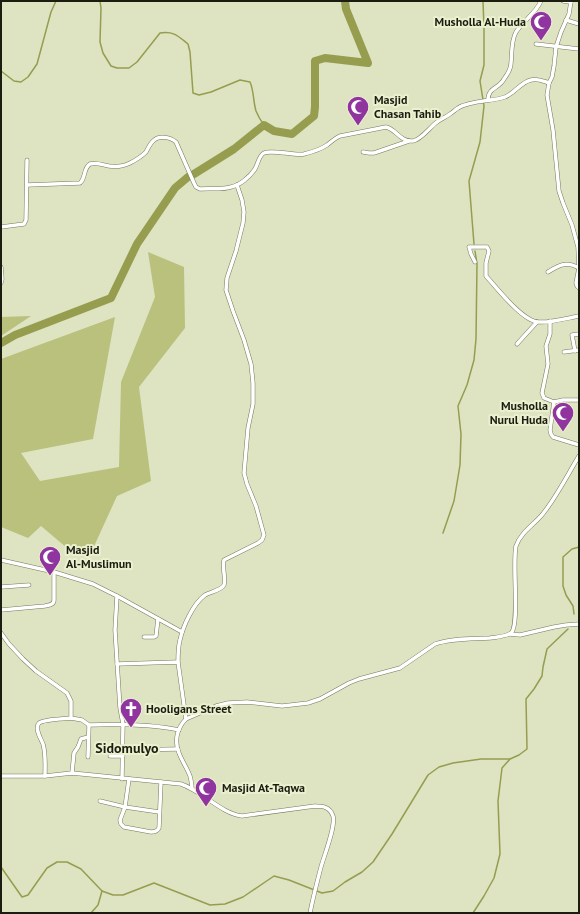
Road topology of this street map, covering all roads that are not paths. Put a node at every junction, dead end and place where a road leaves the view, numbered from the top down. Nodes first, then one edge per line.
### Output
1 (541, 1) edge
2 (563, 1) edge
3 (571, 2) edge
4 (566, 20) junction
5 (579, 24) edge
6 (536, 44) dead end
7 (556, 47) junction
8 (579, 49) edge
9 (549, 83) junction
10 (486, 100) junction
11 (409, 141) junction
12 (363, 152) dead end
13 (27, 160) dead end
14 (27, 185) junction
15 (237, 185) junction
16 (1, 227) edge
17 (475, 262) dead end
18 (1, 267) edge
19 (579, 268) edge
20 (548, 272) dead end
21 (1, 283) edge
22 (579, 288) edge
23 (579, 316) edge
24 (550, 321) junction
25 (537, 322) junction
26 (579, 334) edge
27 (517, 344) dead end
28 (577, 351) edge
29 (564, 352) dead end
30 (579, 400) edge
31 (554, 402) junction
32 (579, 445) edge
33 (579, 456) edge
34 (1, 560) edge
35 (54, 572) junction
36 (29, 585) dead end
37 (1, 587) edge
38 (117, 596) junction
39 (1, 610) edge
40 (158, 619) junction
41 (579, 624) edge
42 (1, 632) edge
43 (182, 632) junction
44 (510, 634) junction
45 (144, 638) dead end
46 (178, 662) junction
47 (117, 664) junction
48 (70, 718) junction
49 (186, 719) junction
50 (123, 724) junction
51 (89, 725) junction
52 (179, 730) junction
53 (88, 736) junction
54 (178, 749) junction
55 (123, 750) junction
56 (110, 756) dead end
57 (123, 756) junction
58 (88, 757) dead end
59 (72, 773) junction
60 (1, 776) edge
61 (45, 776) junction
62 (122, 778) junction
63 (129, 779) junction
64 (161, 782) junction
65 (192, 789) junction
66 (100, 801) dead end
67 (125, 807) junction
68 (159, 812) junction
69 (310, 913) edge

1 - 10 street
2 - 3 street
3 - 4 street
4 - 5 street
4 - 7 street
6 - 7 street
7 - 8 street
7 - 9 street
9 - 10 street
9 - 19 street
10 - 11 street
11 - 12 street
11 - 15 street
13 - 14 street
14 - 15 street
14 - 16 street
15 - 43 street
17 - 25 street
18 - 21 street
19 - 20 street
19 - 22 street
23 - 24 street
24 - 25 street
24 - 31 street
25 - 27 street
26 - 28 street
28 - 29 street
30 - 31 street
31 - 32 street
33 - 44 street
34 - 35 street
35 - 38 street
35 - 39 street
36 - 37 street
38 - 40 street
38 - 47 street
40 - 43 street
40 - 45 street
41 - 44 street
42 - 48 street
43 - 46 street
44 - 49 street
46 - 47 street
46 - 49 street
47 - 50 street
48 - 51 street
48 - 61 street
49 - 52 street
50 - 51 street
50 - 52 street
50 - 55 street
51 - 53 street
52 - 54 street
53 - 58 street
53 - 59 street
54 - 55 street
54 - 65 street
55 - 57 street
56 - 57 street
57 - 62 street
59 - 61 street
59 - 62 street
60 - 61 street
62 - 63 street
63 - 64 street
63 - 67 street
64 - 65 street
64 - 68 street
65 - 69 street
66 - 67 street
67 - 68 street
67 - 68 street

